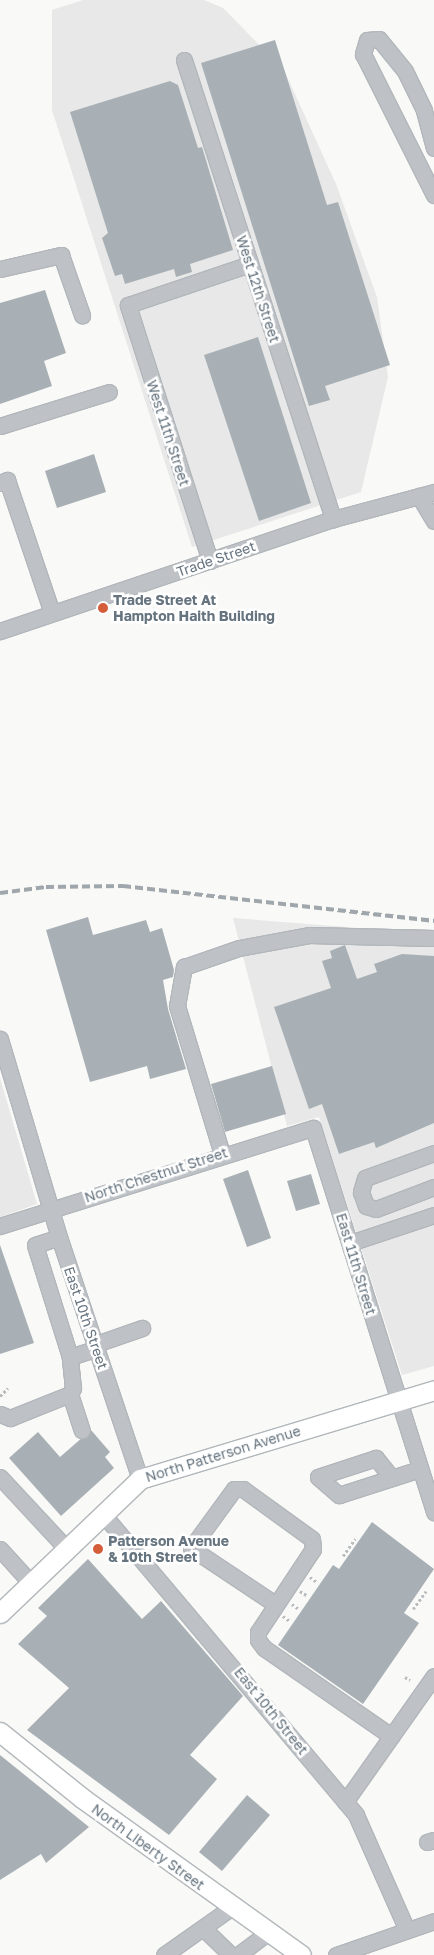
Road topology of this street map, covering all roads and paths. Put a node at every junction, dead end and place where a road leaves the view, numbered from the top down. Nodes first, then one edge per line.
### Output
1 (184, 60) dead end
2 (434, 148) edge
3 (434, 195) edge
4 (250, 264) junction
5 (0, 269) edge
6 (82, 315) dead end
7 (109, 392) dead end
8 (0, 426) edge
9 (0, 483) edge
10 (434, 492) edge
11 (418, 496) junction
12 (333, 519) junction
13 (434, 521) edge
14 (210, 561) junction
15 (52, 613) junction
16 (0, 631) edge
17 (434, 938) edge
18 (0, 1039) edge
19 (313, 1128) joint
20 (434, 1153) edge
21 (222, 1154) junction
22 (434, 1187) edge
23 (50, 1209) junction
24 (434, 1216) edge
25 (0, 1226) edge
26 (59, 1237) junction
27 (350, 1243) junction
28 (142, 1328) dead end
29 (96, 1346) junction
30 (70, 1356) junction
31 (8, 1388) dead end
32 (434, 1390) edge
33 (70, 1394) junction
34 (0, 1396) edge
35 (398, 1401) junction
36 (0, 1414) edge
37 (82, 1430) dead end
38 (420, 1469) junction
39 (0, 1477) edge
40 (392, 1478) dead end
41 (140, 1479) junction
42 (434, 1512) edge
43 (102, 1513) junction
44 (355, 1539) dead end
45 (65, 1547) junction
46 (0, 1549) edge
47 (343, 1556) dead end
48 (29, 1581) junction
49 (426, 1591) dead end
50 (275, 1604) junction
51 (413, 1609) dead end
52 (0, 1613) edge
53 (434, 1676) edge
54 (405, 1677) dead end
55 (410, 1680) dead end
56 (0, 1732) edge
57 (391, 1736) junction
58 (345, 1802) junction
59 (232, 1907) junction
60 (434, 1921) edge
61 (203, 1928) junction
62 (407, 1930) junction
63 (268, 1932) junction
64 (164, 1955) edge
65 (231, 1955) edge
66 (238, 1955) edge
67 (301, 1955) edge
68 (336, 1955) edge

1 - 4 street, West 12th Street
2 - 3 street
4 - 12 street, West 12th Street
4 - 14 street, West 11th Street
5 - 6 street
7 - 8 street
9 - 15 street
10 - 11 street, Trade Street
11 - 12 street, Trade Street
11 - 13 street
12 - 14 street, Trade Street
14 - 15 street, Trade Street
15 - 16 street, Trade Street
17 - 21 street
18 - 23 street, East 10th Street
19 - 21 street, North Chestnut Street
19 - 27 street, East 11th Street
20 - 22 street
21 - 23 street, North Chestnut Street
23 - 25 street, North Chestnut Street
23 - 26 street, East 10th Street
24 - 27 street
26 - 29 street, East 10th Street
26 - 30 street
27 - 35 street, East 11th Street
28 - 29 street
29 - 30 street
29 - 41 street, East 10th Street
30 - 33 street
31 - 34 path
32 - 35 main road, North Patterson Avenue
33 - 36 street
33 - 37 street
35 - 38 street, East 11th Street
35 - 41 main road, North Patterson Avenue
38 - 40 street
38 - 42 street, East 11th Street
39 - 45 street
41 - 43 main road, North Patterson Avenue
43 - 45 main road, North Patterson Avenue
43 - 58 street, East 10th Street
44 - 47 path
45 - 48 main road, North Patterson Avenue
46 - 48 street
48 - 52 main road, North Patterson Avenue
49 - 51 path
50 - 50 street
50 - 57 street
53 - 57 street
54 - 55 path
56 - 59 main road, North Liberty Street
57 - 58 street
58 - 62 street, East 10th Street
59 - 61 street
59 - 63 main road, North Liberty Street
60 - 62 street
61 - 64 street
61 - 65 street
62 - 68 street
63 - 66 street
63 - 67 main road, North Liberty Street

